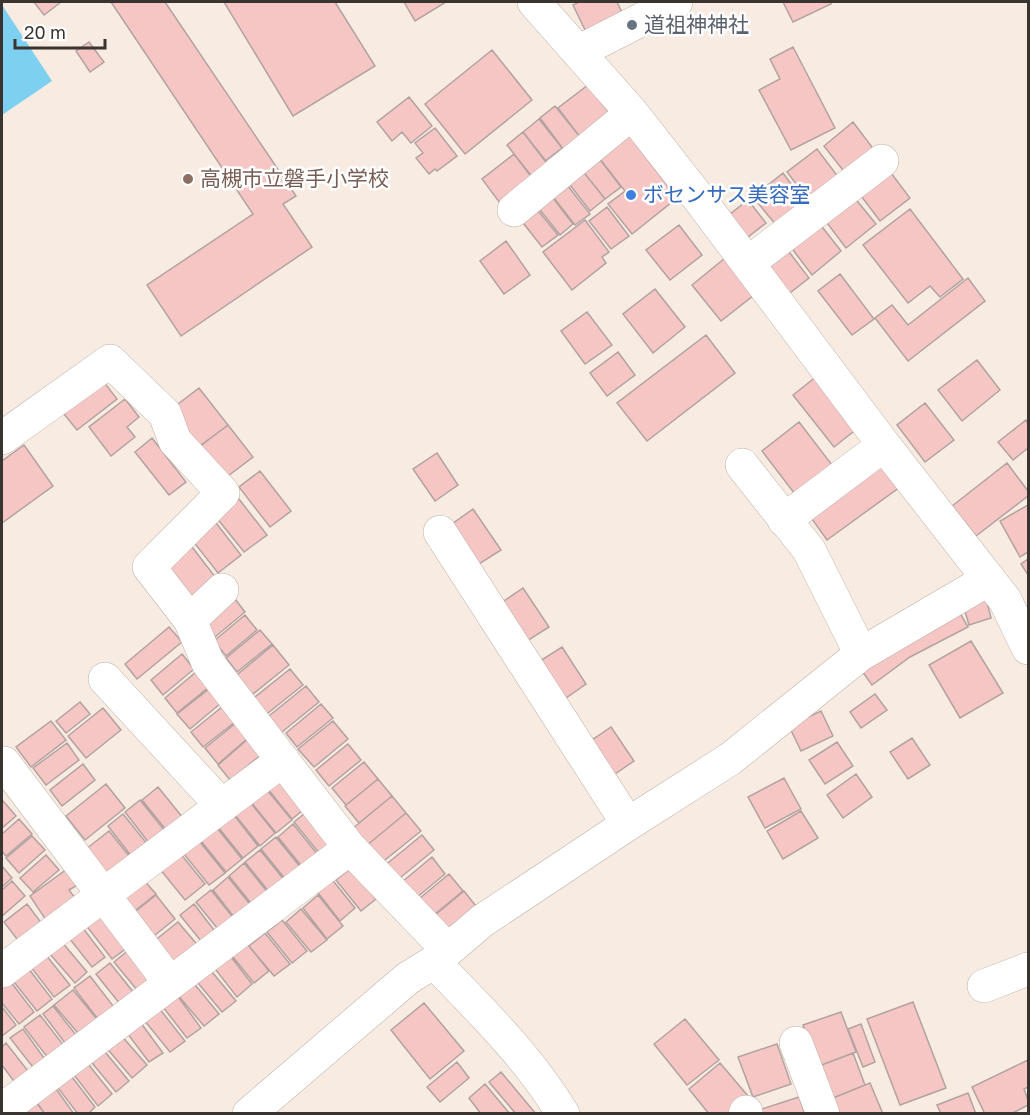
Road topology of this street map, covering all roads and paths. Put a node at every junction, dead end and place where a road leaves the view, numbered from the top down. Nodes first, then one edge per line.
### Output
1 (534, 2) edge
2 (676, 2) edge
3 (578, 52) junction
4 (632, 113) junction
5 (882, 161) dead end
6 (514, 210) dead end
7 (748, 263) junction
8 (2, 438) edge
9 (884, 445) junction
10 (742, 465) dead end
11 (784, 520) junction
12 (440, 532) dead end
13 (1007, 589) edge
14 (222, 590) dead end
15 (190, 620) junction
16 (1029, 648) edge
17 (861, 654) junction
18 (105, 679) dead end
19 (283, 760) junction
20 (4, 763) dead end
21 (222, 806) junction
22 (628, 824) junction
23 (350, 848) junction
24 (104, 895) junction
25 (441, 956) junction
26 (5, 962) edge
27 (1029, 969) edge
28 (170, 983) junction
29 (984, 986) dead end
30 (796, 1043) dead end
31 (2, 1110) edge
32 (249, 1113) edge
33 (563, 1113) edge
34 (823, 1113) edge

1 - 3 street
2 - 3 street
3 - 4 street
4 - 6 street
4 - 7 street
5 - 7 street
7 - 9 street
8 - 15 street
9 - 11 street
9 - 13 street
10 - 11 street
11 - 17 street
12 - 22 street
13 - 16 street
13 - 17 street
14 - 15 street
15 - 19 street
17 - 22 street
18 - 21 street
19 - 21 street
19 - 23 street
20 - 24 street
21 - 24 street
22 - 25 street
23 - 25 street
23 - 28 street
24 - 26 street
24 - 28 street
25 - 32 street
25 - 33 street
27 - 29 street
28 - 31 street
30 - 34 street

